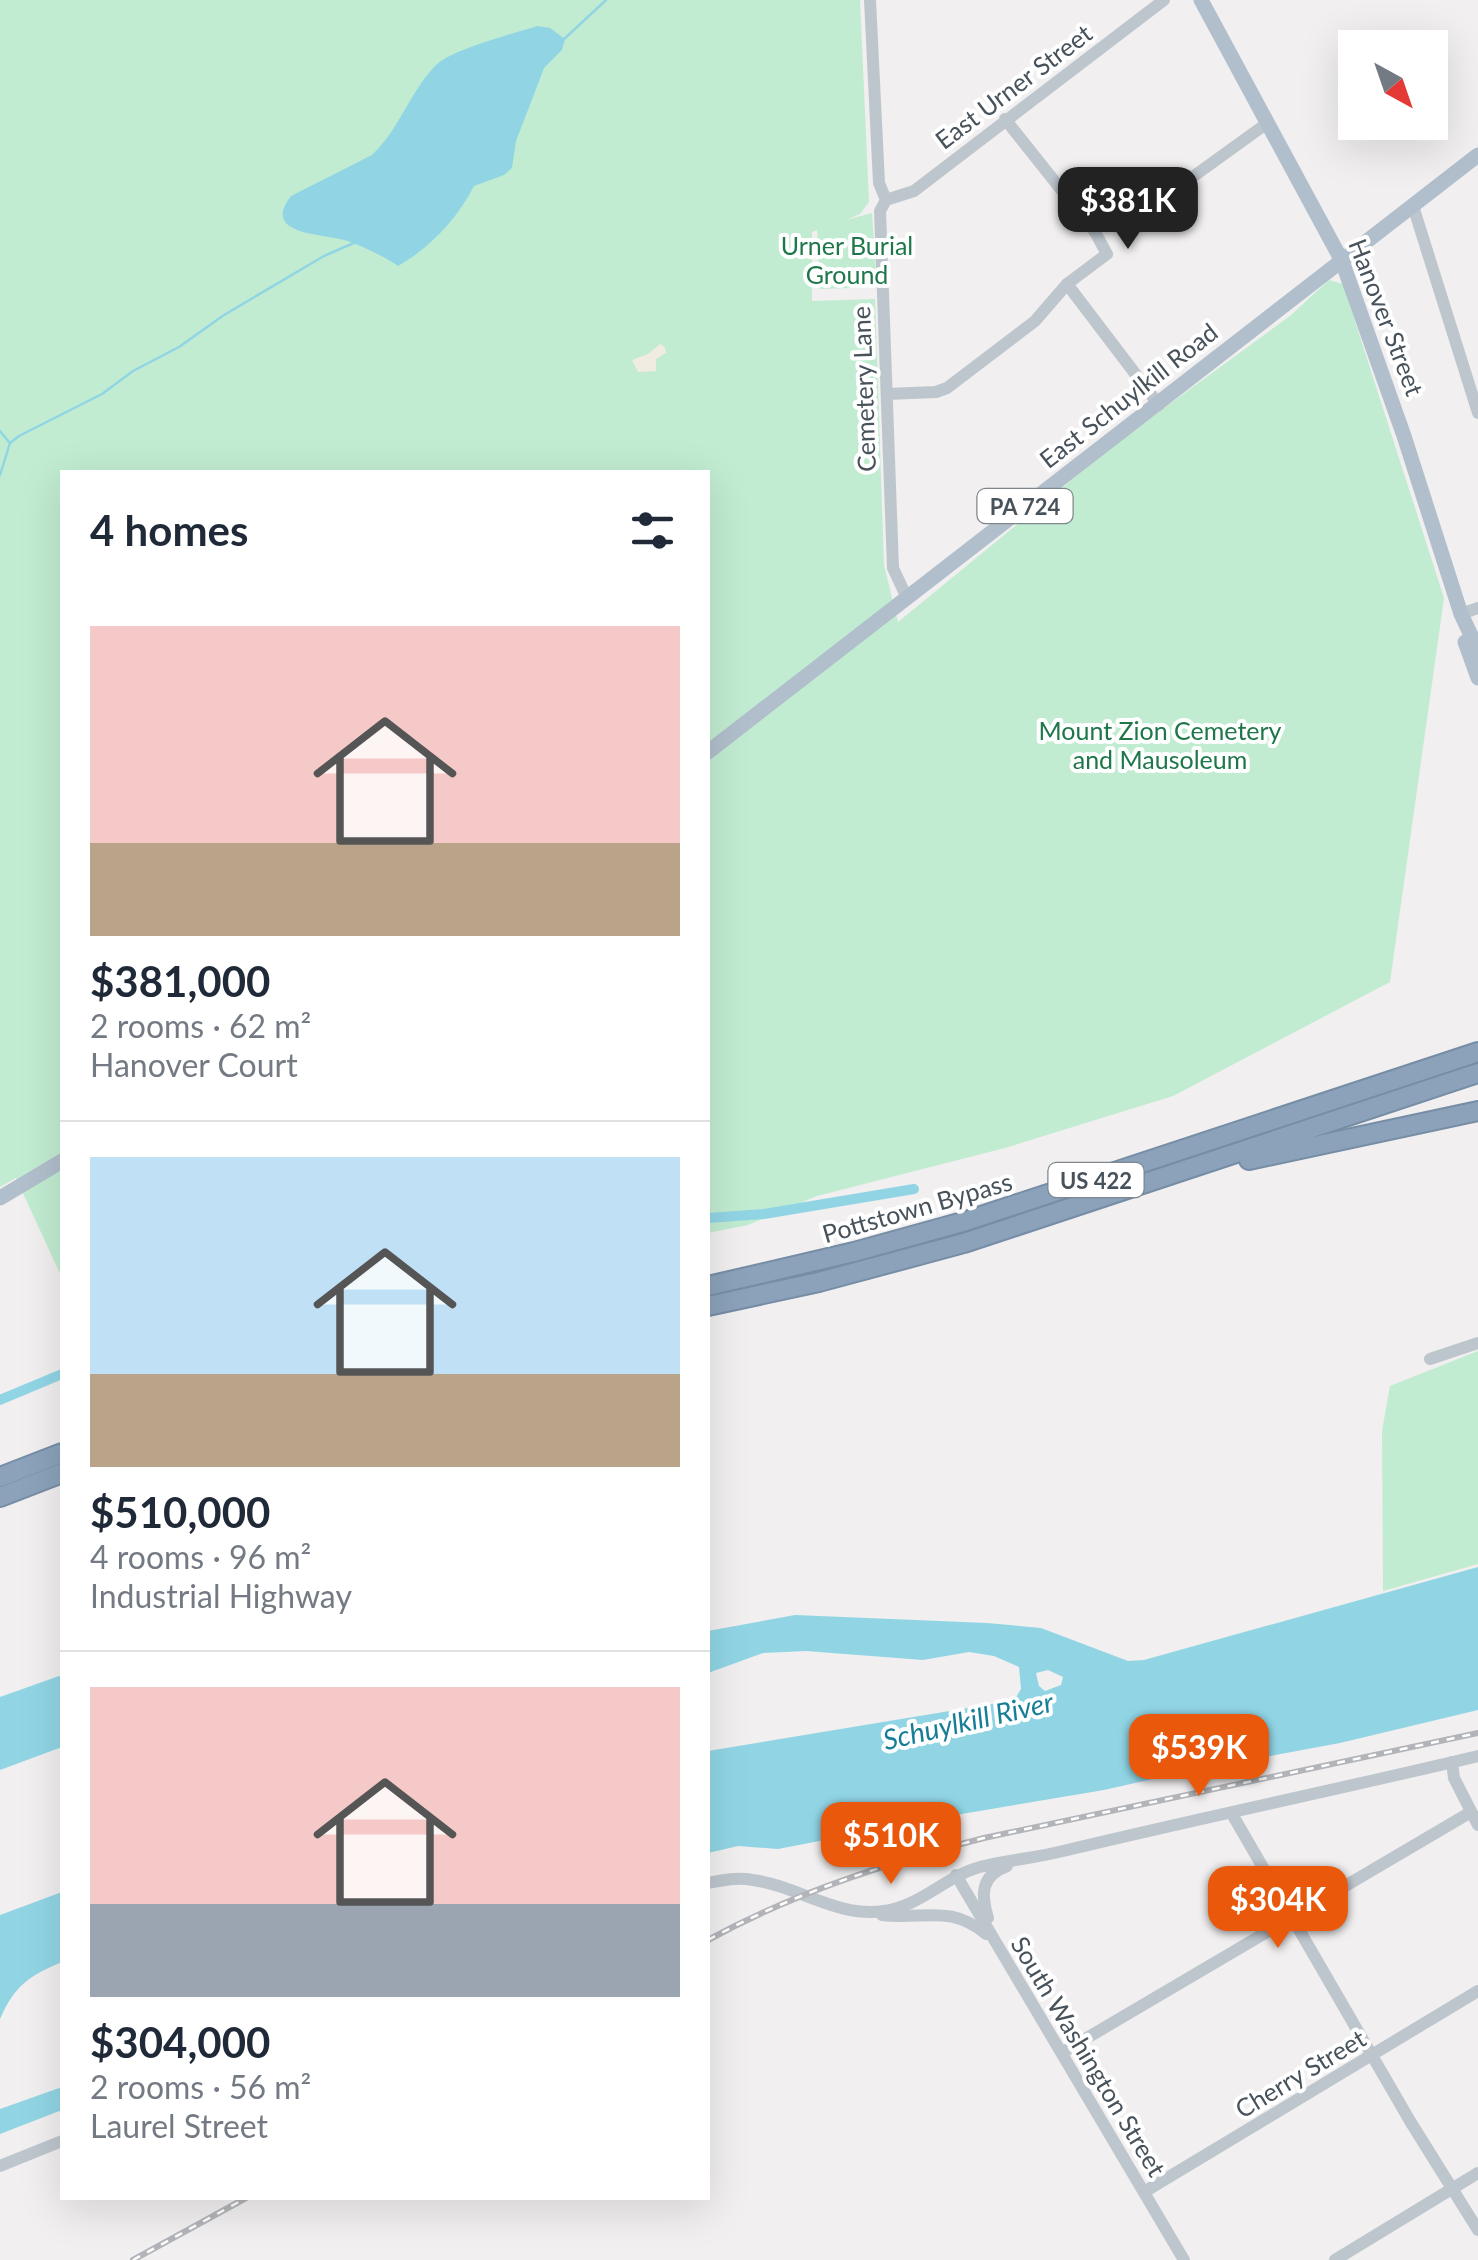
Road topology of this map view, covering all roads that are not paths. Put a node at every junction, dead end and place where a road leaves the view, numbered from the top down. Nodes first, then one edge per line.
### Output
1 (870, 0) edge
2 (1164, 0) edge
3 (1200, 0) edge
4 (1005, 119) junction
5 (1266, 124) junction
6 (1478, 155) edge
7 (886, 200) junction
8 (1413, 206) junction
9 (1144, 212) dead end
10 (1342, 261) junction
11 (1067, 284) junction
12 (887, 394) junction
13 (1159, 405) junction
14 (1478, 413) edge
15 (907, 598) junction
16 (1478, 608) edge
17 (1461, 614) junction
18 (1478, 650) edge
19 (1478, 678) edge
20 (710, 750) edge
21 (1478, 1052) edge
22 (1478, 1074) edge
23 (1478, 1111) edge
24 (60, 1162) edge
25 (1194, 1168) junction
26 (0, 1198) edge
27 (710, 1286) edge
28 (710, 1306) edge
29 (1478, 1343) edge
30 (1430, 1359) dead end
31 (60, 1454) edge
32 (60, 1473) edge
33 (0, 1477) edge
34 (0, 1499) edge
35 (1478, 1756) edge
36 (1452, 1762) junction
37 (1232, 1814) junction
38 (1474, 1819) edge
39 (1030, 1858) junction
40 (956, 1875) junction
41 (710, 1883) edge
42 (850, 1911) junction
43 (1292, 1919) junction
44 (994, 1940) junction
45 (1478, 1991) edge
46 (1063, 2052) junction
47 (1374, 2056) junction
48 (60, 2141) edge
49 (0, 2166) edge
50 (1478, 2173) edge
51 (1452, 2188) junction
52 (1144, 2192) junction
53 (1478, 2230) edge
54 (1184, 2260) edge
55 (1335, 2260) edge

1 - 7 street, Cemetery Lane
2 - 4 street, East Urner Street
3 - 5 main road, Hanover Street
4 - 7 street, East Urner Street
4 - 11 street
5 - 9 street
5 - 10 main road, Hanover Street
6 - 8 main road, PA 724
7 - 12 street, Cemetery Lane
8 - 10 main road, PA 724
8 - 14 street
10 - 13 main road, East Schuylkill Road / PA 724
10 - 17 main road, Hanover Street
11 - 12 street
11 - 13 street
12 - 15 street, Cemetery Lane
13 - 15 main road, East Schuylkill Road / PA 724
15 - 20 main road, East Schuylkill Road / PA 724
16 - 17 street
17 - 18 main road, Hanover Street
17 - 19 main road, Hanover Street
21 - 27 highway, Pottstown Bypass / US 422
22 - 25 highway, Pottstown Bypass / US 422
23 - 25 highway
24 - 26 main road
25 - 28 highway, Pottstown Bypass / US 422
29 - 30 street
31 - 33 highway
32 - 34 highway
35 - 36 street
36 - 37 street
36 - 38 street
37 - 39 street
37 - 43 street
38 - 43 street
39 - 40 street
39 - 44 street
40 - 42 street
40 - 44 street, South Washington Street
41 - 42 street
42 - 44 street
43 - 46 street
43 - 47 street
44 - 46 street, South Washington Street
45 - 47 street, Cherry Street
46 - 52 street, South Washington Street
47 - 51 street
47 - 52 street, Cherry Street
48 - 49 street
50 - 51 street
51 - 53 street
51 - 55 street
52 - 54 street, South Washington Street

